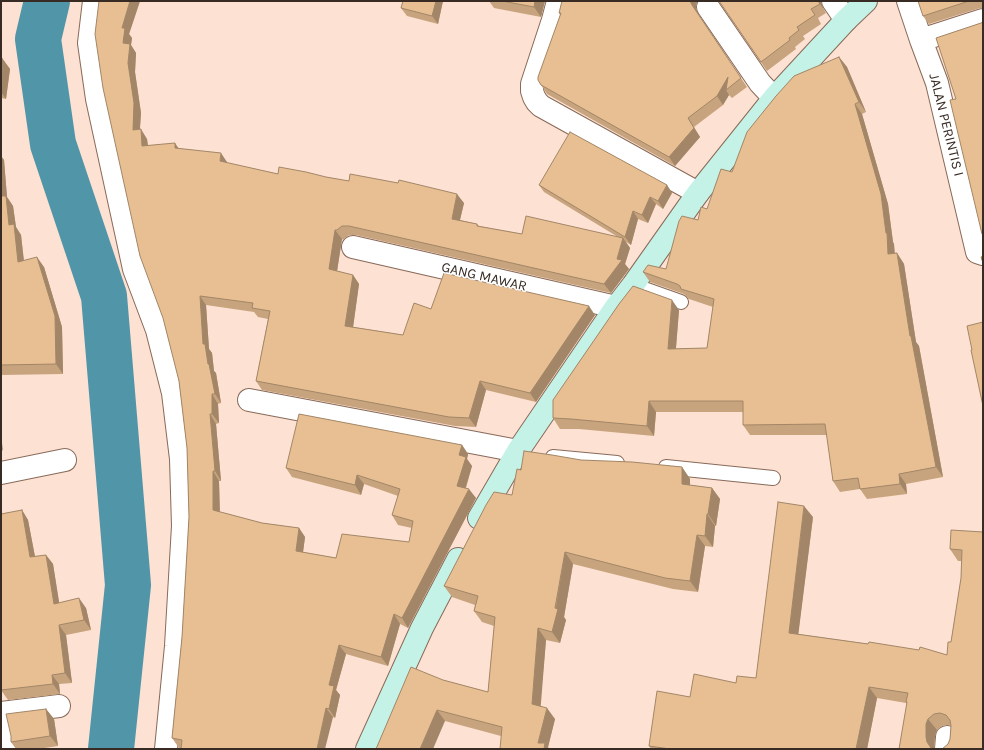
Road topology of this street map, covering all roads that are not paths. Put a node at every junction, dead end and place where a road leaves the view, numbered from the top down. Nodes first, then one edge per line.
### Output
1 (94, 1) edge
2 (558, 1) edge
3 (833, 1) edge
4 (866, 1) edge
5 (908, 1) edge
6 (708, 7) dead end
7 (846, 20) junction
8 (983, 20) edge
9 (921, 40) junction
10 (774, 98) junction
11 (698, 193) junction
12 (353, 247) dead end
13 (980, 253) edge
14 (633, 285) junction
15 (681, 302) edge
16 (616, 307) junction
17 (249, 400) dead end
18 (529, 453) junction
19 (65, 460) dead end
20 (631, 464) edge
21 (655, 466) edge
22 (1, 473) edge
23 (773, 478) dead end
24 (59, 706) dead end
25 (1, 714) edge
26 (1, 727) edge
27 (6, 749) edge
28 (166, 749) edge
29 (367, 749) edge

1 - 28 street
2 - 11 street
3 - 7 street
4 - 7 street
5 - 9 street, JALAN PERINTIS I
6 - 10 street
7 - 10 street
8 - 9 street
9 - 13 street, JALAN PERINTIS I
10 - 11 street
11 - 14 street
12 - 16 street, GANG MAWAR
14 - 15 lane
14 - 16 street
16 - 18 street
17 - 18 street
18 - 20 lane
18 - 29 street
19 - 22 street
21 - 23 lane
24 - 25 street
26 - 27 street

